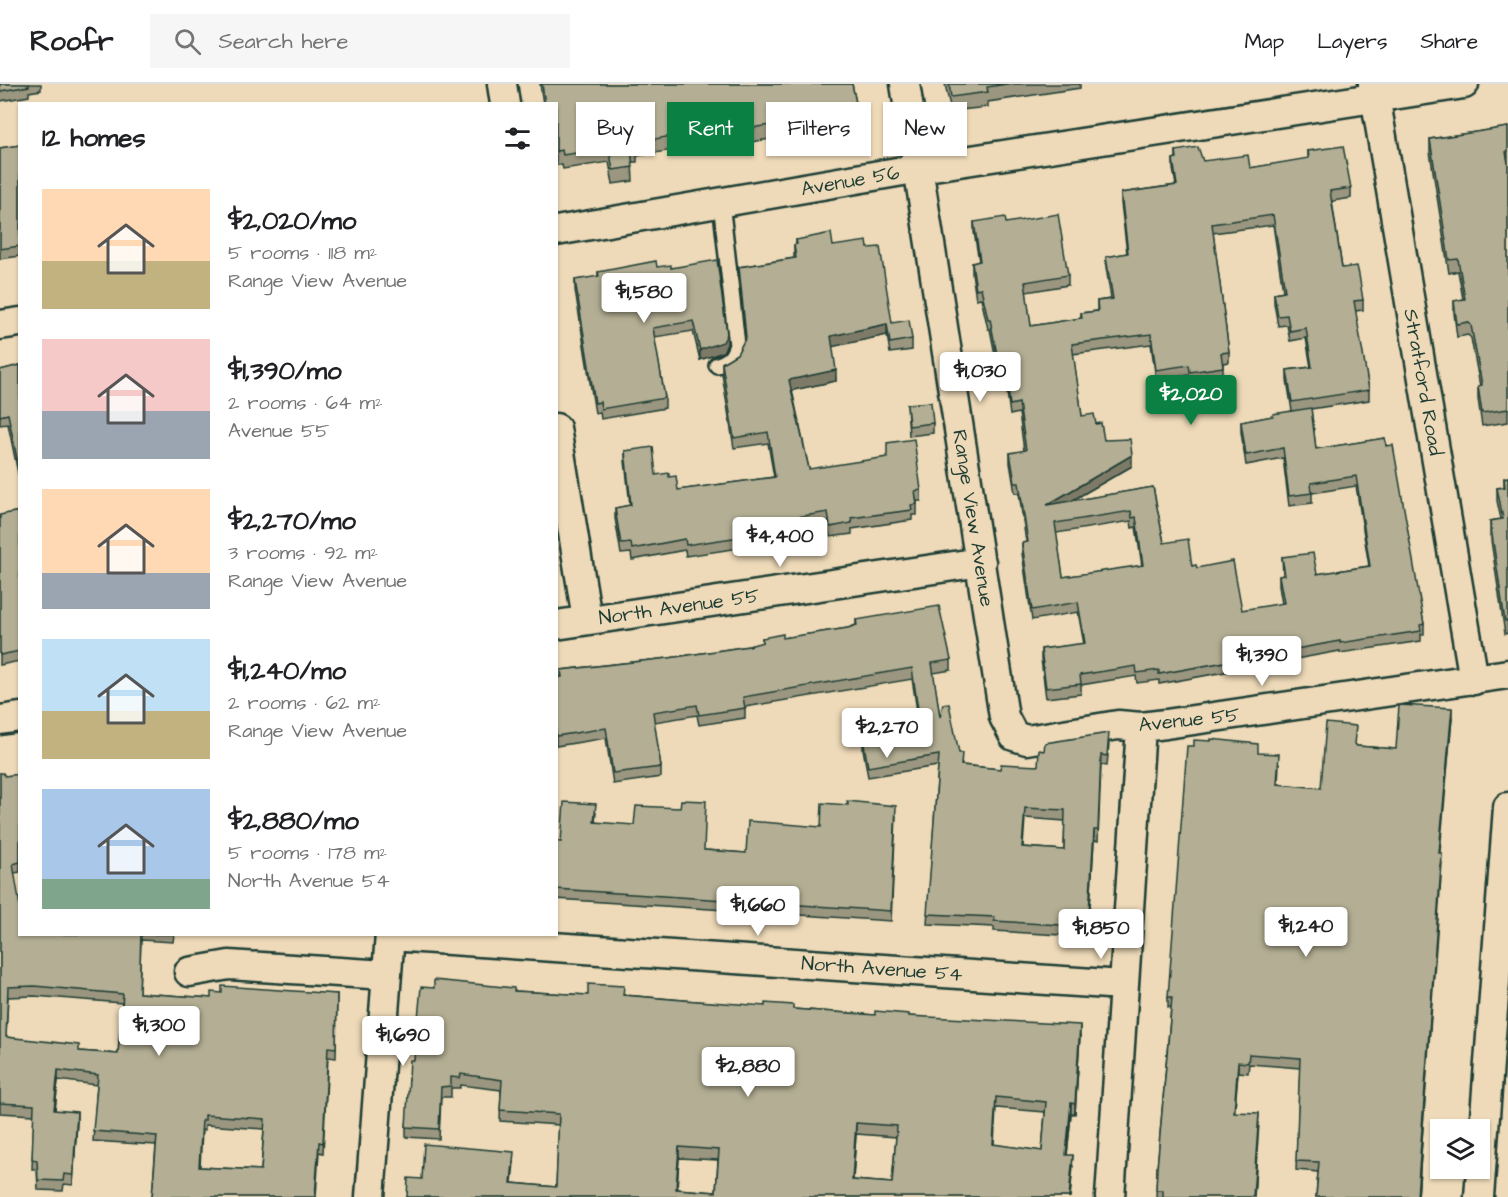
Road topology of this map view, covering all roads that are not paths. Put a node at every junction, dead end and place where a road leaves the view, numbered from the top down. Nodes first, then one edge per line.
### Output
1 (502, 84) edge
2 (905, 84) edge
3 (1464, 84) edge
4 (1374, 91) edge
5 (505, 102) edge
6 (920, 168) junction
7 (720, 202) junction
8 (558, 231) edge
9 (18, 322) edge
10 (0, 325) edge
11 (717, 365) dead end
12 (558, 440) edge
13 (981, 562) junction
14 (587, 619) junction
15 (558, 625) edge
16 (1508, 674) edge
17 (1474, 680) junction
18 (18, 717) edge
19 (0, 720) edge
20 (1141, 727) junction
21 (1014, 736) joint
22 (1508, 807) edge
23 (390, 936) edge
24 (405, 936) edge
25 (189, 972) dead end
26 (386, 975) junction
27 (1123, 985) junction
28 (370, 1197) edge
29 (1110, 1197) edge
30 (1479, 1197) edge

1 - 5 street
2 - 6 street, Range View Avenue
3 - 4 street, Avenue 56
4 - 6 street, Avenue 56
4 - 17 street, Stratford Road
6 - 7 street, Avenue 56
6 - 13 street, Range View Avenue
7 - 8 street, Avenue 56
7 - 11 lane
9 - 10 street
12 - 14 street
13 - 14 street, North Avenue 55
13 - 21 street, Range View Avenue
14 - 15 street, North Avenue 55
16 - 17 street, Avenue 55
17 - 20 street, Avenue 55
18 - 19 street
20 - 21 street, Avenue 55
20 - 27 street
22 - 30 street
23 - 26 street
24 - 27 street, North Avenue 54
25 - 26 street
26 - 28 street
27 - 29 street

